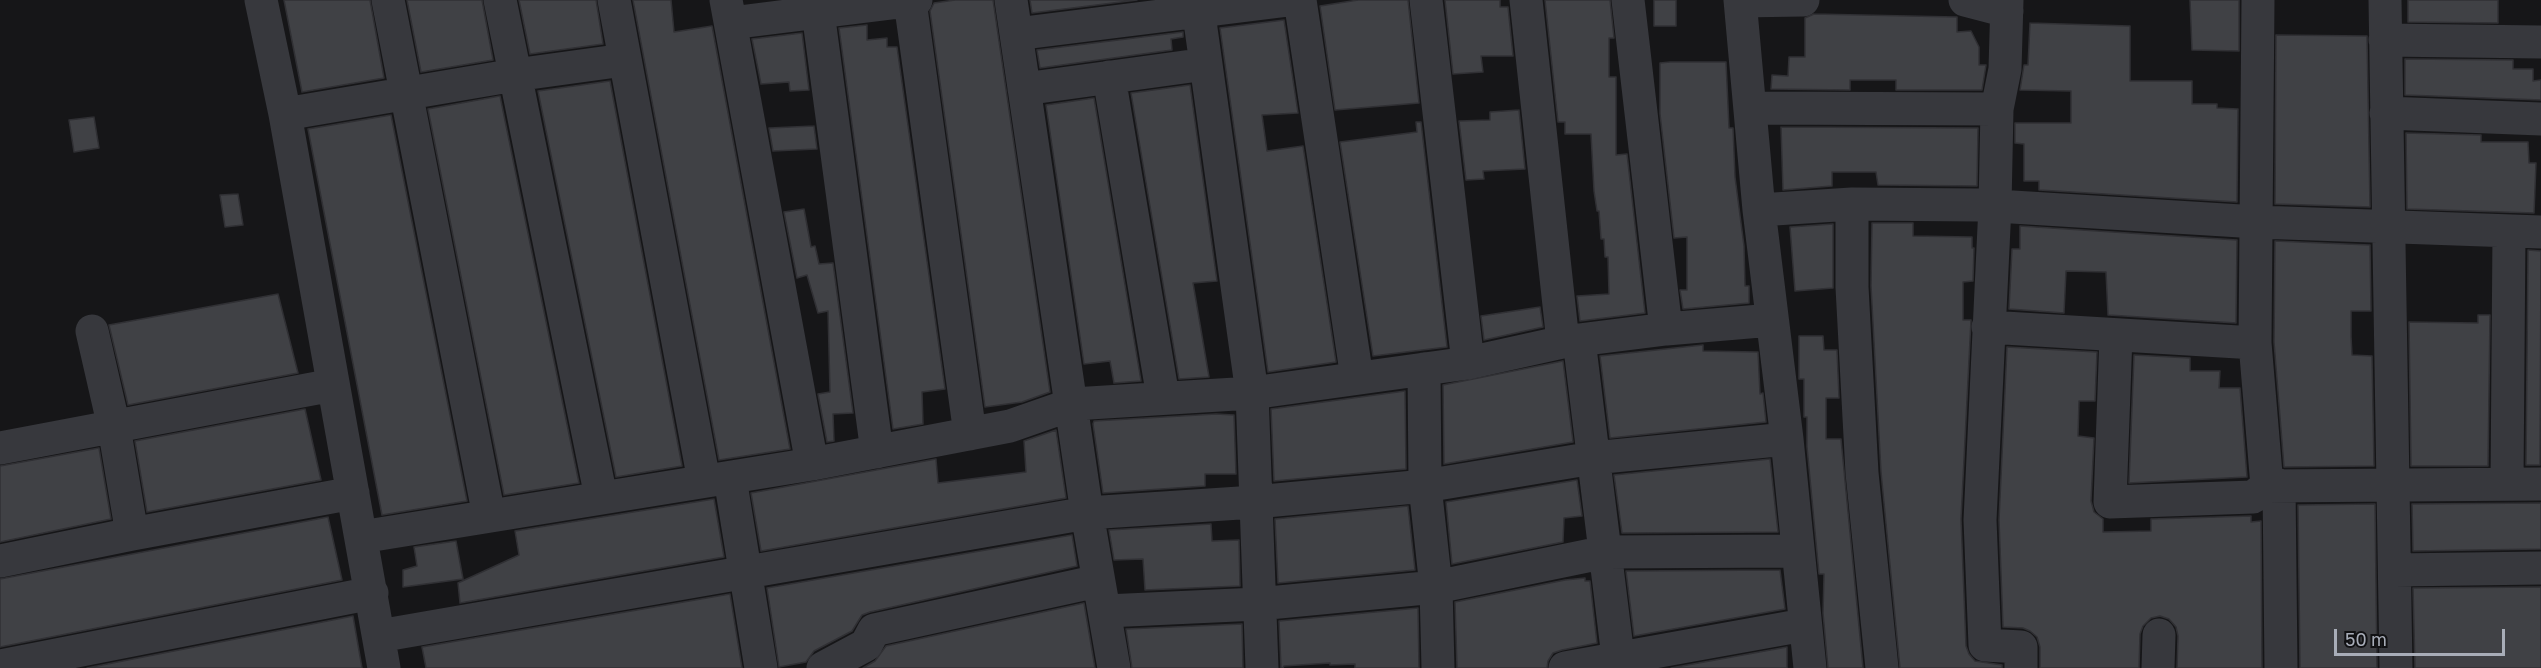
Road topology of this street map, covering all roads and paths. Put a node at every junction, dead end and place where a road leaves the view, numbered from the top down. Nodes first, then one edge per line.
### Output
1 (261, 0) edge
2 (388, 0) edge
3 (500, 0) edge
4 (614, 0) edge
5 (1011, 0) edge
6 (1289, 0) edge
7 (1300, 0) edge
8 (1426, 0) edge
9 (1526, 0) edge
10 (1628, 0) edge
11 (1803, 0) edge
12 (1965, 0) edge
13 (2258, 0) edge
14 (2385, 0) edge
15 (913, 1) edge
16 (1740, 1) edge
17 (2007, 5) edge
18 (1198, 6) edge
19 (728, 12) edge
20 (818, 12) junction
21 (1016, 34) junction
22 (2385, 40) junction
23 (2541, 42) edge
24 (624, 60) junction
25 (1206, 64) junction
26 (515, 75) junction
27 (1109, 77) junction
28 (1024, 89) junction
29 (408, 92) junction
30 (1751, 108) junction
31 (1997, 109) junction
32 (2386, 113) junction
33 (285, 114) junction
34 (2541, 119) edge
35 (1852, 204) junction
36 (1995, 206) junction
37 (1759, 210) junction
38 (2257, 222) junction
39 (2387, 227) junction
40 (2509, 231) junction
41 (2541, 232) edge
42 (1772, 320) junction
43 (1988, 327) junction
44 (1666, 329) junction
45 (92, 331) dead end
46 (2116, 335) junction
47 (1571, 341) junction
48 (2255, 343) junction
49 (1468, 363) junction
50 (1424, 369) junction
51 (1357, 378) junction
52 (333, 385) junction
53 (1252, 393) junction
54 (1163, 397) junction
55 (1073, 404) junction
56 (114, 427) junction
57 (970, 434) junction
58 (1787, 439) junction
59 (0, 448) edge
60 (877, 452) junction
61 (1593, 458) junction
62 (812, 464) junction
63 (717, 480) junction
64 (2392, 484) junction
65 (2507, 484) junction
66 (2541, 484) edge
67 (2273, 485) junction
68 (1425, 486) junction
69 (353, 493) junction
70 (601, 498) junction
71 (1255, 502) junction
72 (1088, 513) junction
73 (489, 516) junction
74 (132, 534) junction
75 (362, 537) junction
76 (1797, 551) junction
77 (1606, 552) junction
78 (0, 561) edge
79 (2541, 568) edge
80 (2395, 570) junction
81 (745, 574) junction
82 (1436, 587) junction
83 (372, 593) junction
84 (1102, 596) junction
85 (1258, 604) junction
86 (1804, 625) junction
87 (2159, 635) dead end
88 (379, 636) junction
89 (1618, 657) junction
90 (0, 666) edge
91 (384, 668) edge
92 (761, 668) edge
93 (823, 668) edge
94 (1114, 668) edge
95 (1262, 668) edge
96 (1438, 668) edge
97 (1565, 668) edge
98 (1810, 668) edge
99 (1882, 668) edge
100 (2021, 668) edge
101 (2158, 668) edge
102 (2281, 668) edge
103 (2396, 668) edge

1 - 33 street
2 - 29 street
3 - 26 street
4 - 24 street
5 - 21 street
6 - 18 street
7 - 51 street
8 - 49 street
9 - 47 street
10 - 44 street
11 - 16 street
12 - 17 street
13 - 38 street
14 - 22 street
15 - 20 street
15 - 57 street
16 - 30 street
17 - 31 street
18 - 21 street
18 - 25 street
19 - 20 street
19 - 62 street
20 - 60 street
21 - 28 street
22 - 23 street
22 - 32 street
24 - 26 street
24 - 63 street
25 - 27 street
25 - 53 street
26 - 29 street
26 - 70 street
27 - 28 street
27 - 54 street
28 - 55 street
29 - 33 street
29 - 73 street
30 - 31 street
30 - 37 street
31 - 36 street
32 - 34 street
32 - 39 street
33 - 52 street
35 - 36 street
35 - 37 street
35 - 99 street
36 - 38 street
36 - 43 street
37 - 42 street
38 - 39 street
38 - 48 street
39 - 40 street
39 - 64 street
40 - 41 street
40 - 65 street
42 - 44 street
42 - 58 street
43 - 46 street
43 - 100 street
44 - 47 street
45 - 56 street
46 - 48 street
46 - 67 street
47 - 49 street
47 - 61 street
48 - 67 street
49 - 50 street
50 - 51 street
50 - 68 street
51 - 53 street
52 - 56 street
52 - 69 street
53 - 54 street
53 - 71 street
54 - 55 street
55 - 57 street
55 - 72 street
56 - 59 street
56 - 74 street
57 - 60 street
58 - 61 street
58 - 76 street
60 - 62 street
61 - 68 street
61 - 77 street
62 - 63 street
63 - 70 street
63 - 81 street
64 - 65 street
64 - 67 street
64 - 80 street
65 - 66 street
67 - 102 street
68 - 71 street
68 - 82 street
69 - 74 street
69 - 75 street
70 - 73 street
71 - 72 street
71 - 85 street
72 - 81 street
72 - 84 street
73 - 75 street
74 - 78 street
75 - 83 street
76 - 77 street
76 - 86 street
77 - 82 street
77 - 89 street
79 - 80 street
80 - 103 street
81 - 88 street
81 - 92 street
82 - 85 street
82 - 96 street
83 - 88 street
83 - 90 street
84 - 85 street
84 - 93 street
84 - 94 street
85 - 95 street
86 - 89 street
86 - 98 street
87 - 101 street
88 - 91 street
89 - 97 street

